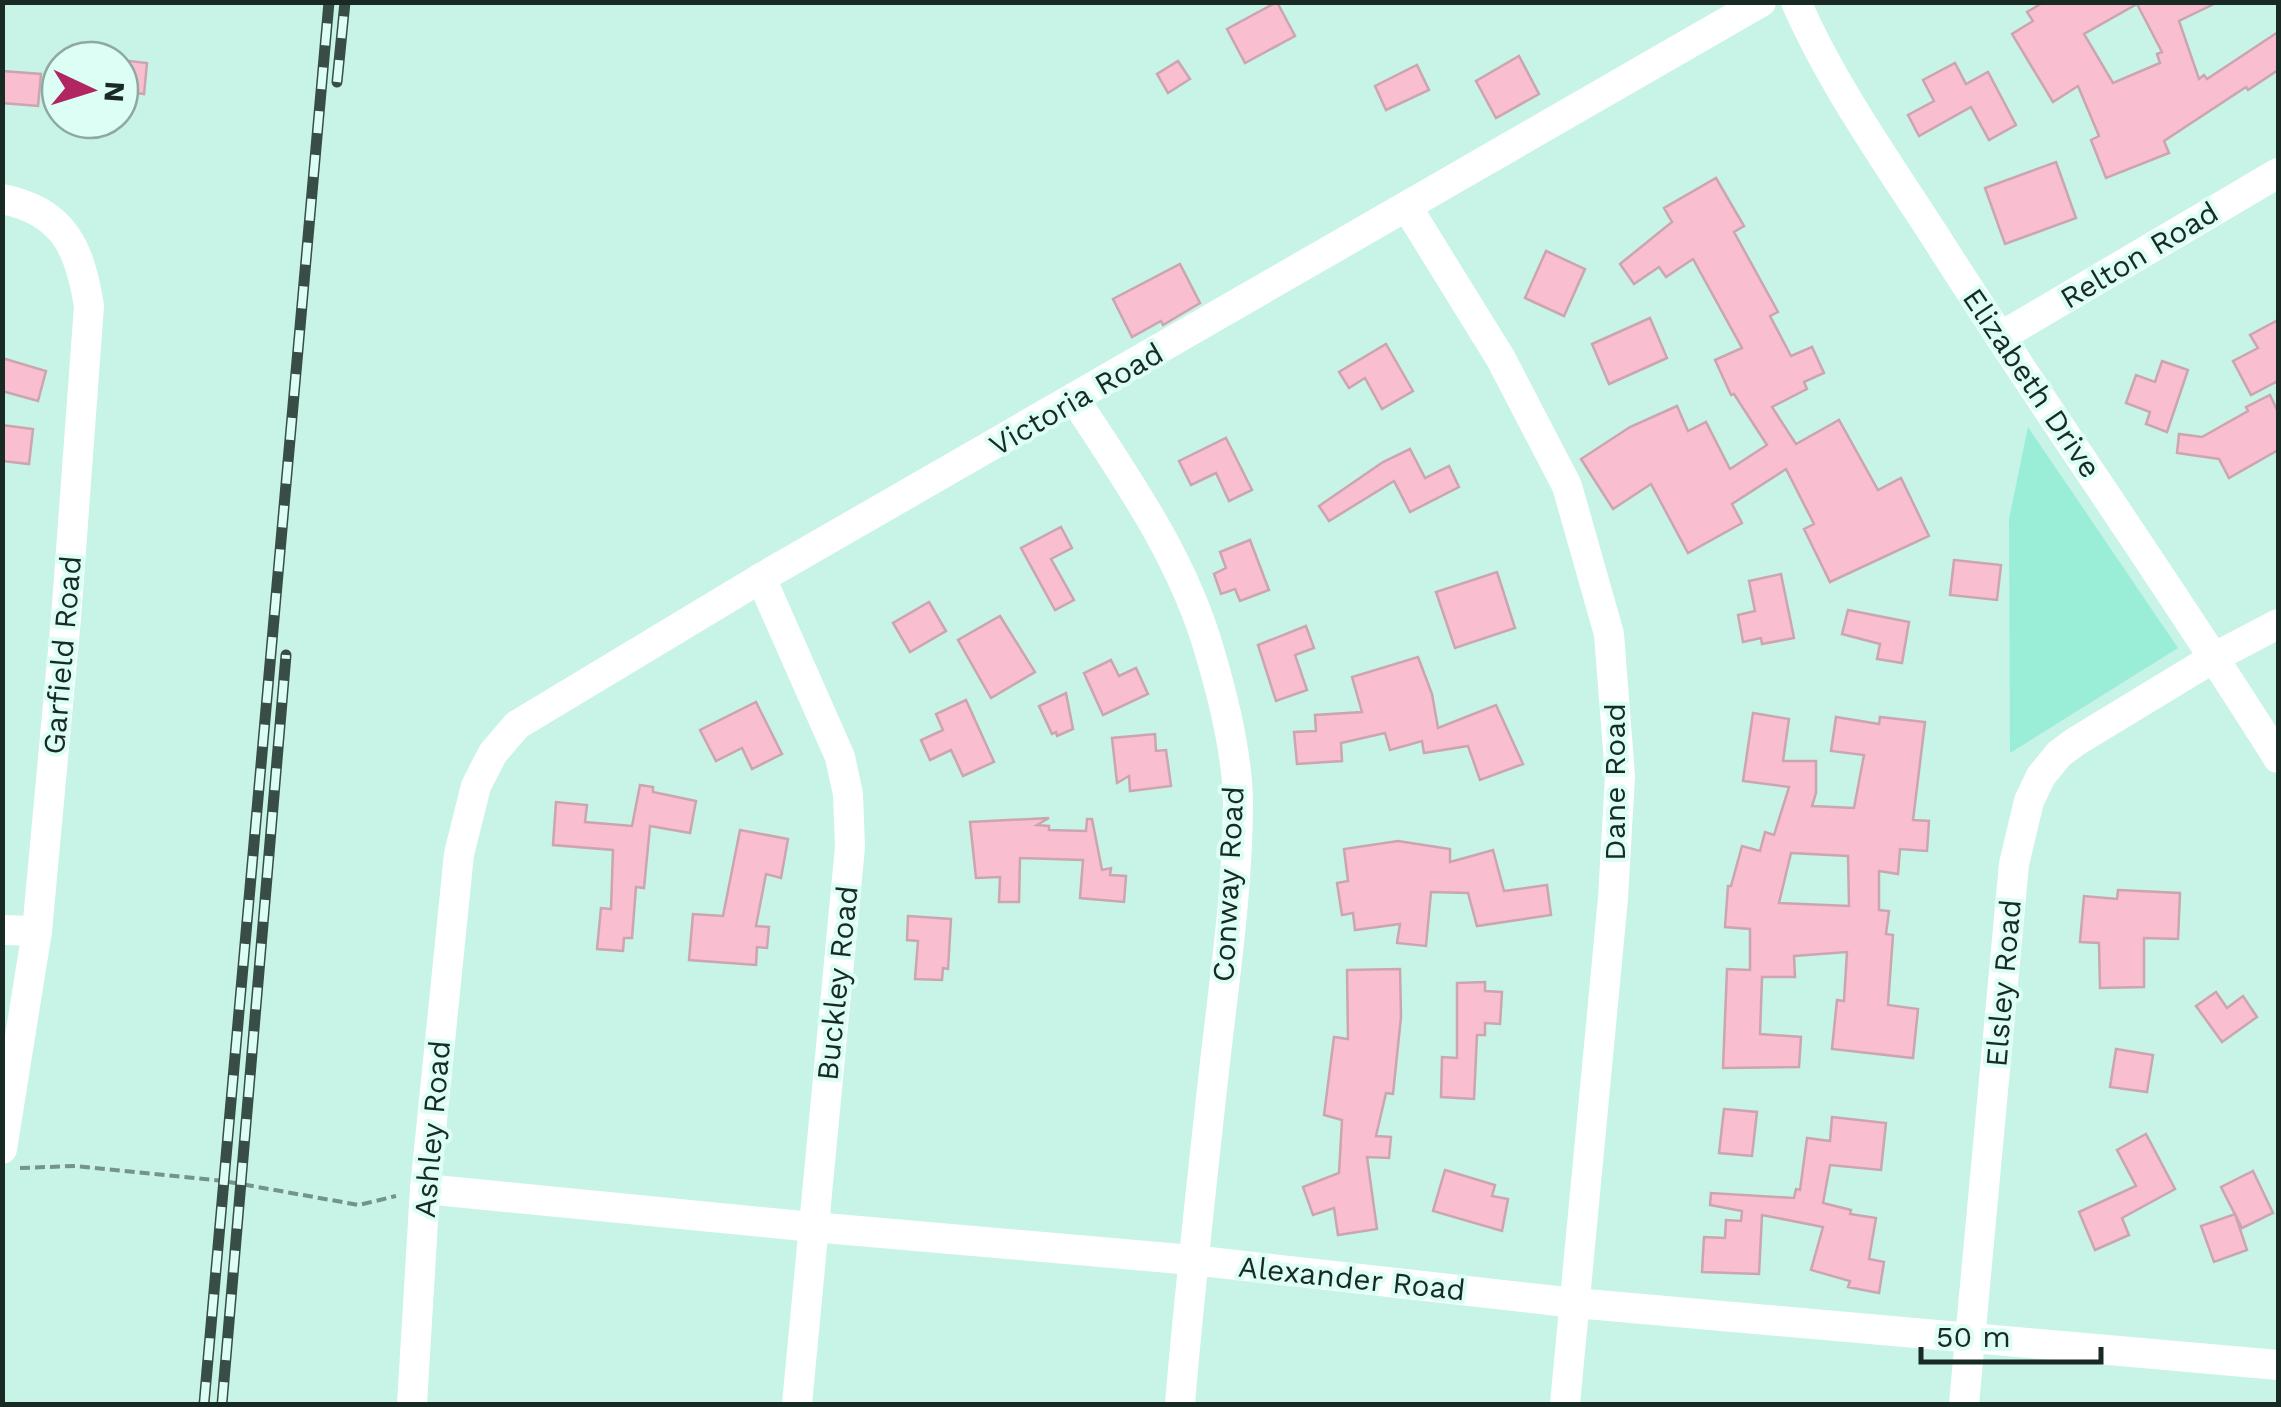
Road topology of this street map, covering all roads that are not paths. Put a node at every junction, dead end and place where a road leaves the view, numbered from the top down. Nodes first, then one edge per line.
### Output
1 (1761, 2) edge
2 (1796, 2) edge
3 (2278, 173) edge
4 (4, 200) edge
5 (1407, 207) junction
6 (2000, 338) junction
7 (1075, 400) junction
8 (761, 578) junction
9 (2278, 624) edge
10 (2215, 657) junction
11 (2278, 758) edge
12 (458, 854) joint
13 (2, 930) edge
14 (37, 931) junction
15 (12, 1158) edge
16 (425, 1189) junction
17 (812, 1228) junction
18 (1192, 1260) junction
19 (1575, 1302) junction
20 (1970, 1340) junction
21 (2278, 1365) edge
22 (412, 1404) edge
23 (797, 1404) edge
24 (1180, 1404) edge
25 (1565, 1404) edge
26 (1964, 1404) edge

1 - 5 street, Victoria Road
2 - 6 street, Elizabeth Drive
3 - 6 street, Relton Road
4 - 14 street, Garfield Road
5 - 7 street, Victoria Road
5 - 19 street, Dane Road
6 - 10 street, Elizabeth Drive
7 - 8 street, Victoria Road
7 - 18 street, Conway Road
8 - 12 street, Victoria Road
8 - 17 street, Buckley Road
9 - 10 street, Elsley Road
10 - 11 street, Elizabeth Drive
10 - 20 street, Elsley Road
12 - 16 street, Ashley Road
13 - 14 street
14 - 15 street, Garfield Road
16 - 17 street, Alexander Road
16 - 22 street, Ashley Road
17 - 18 street, Alexander Road
17 - 23 street, Buckley Road
18 - 19 street, Alexander Road
18 - 24 street, Conway Road
19 - 20 street, Alexander Road
19 - 25 street, Dane Road
20 - 21 street, Alexander Road
20 - 26 street, Elsley Road

